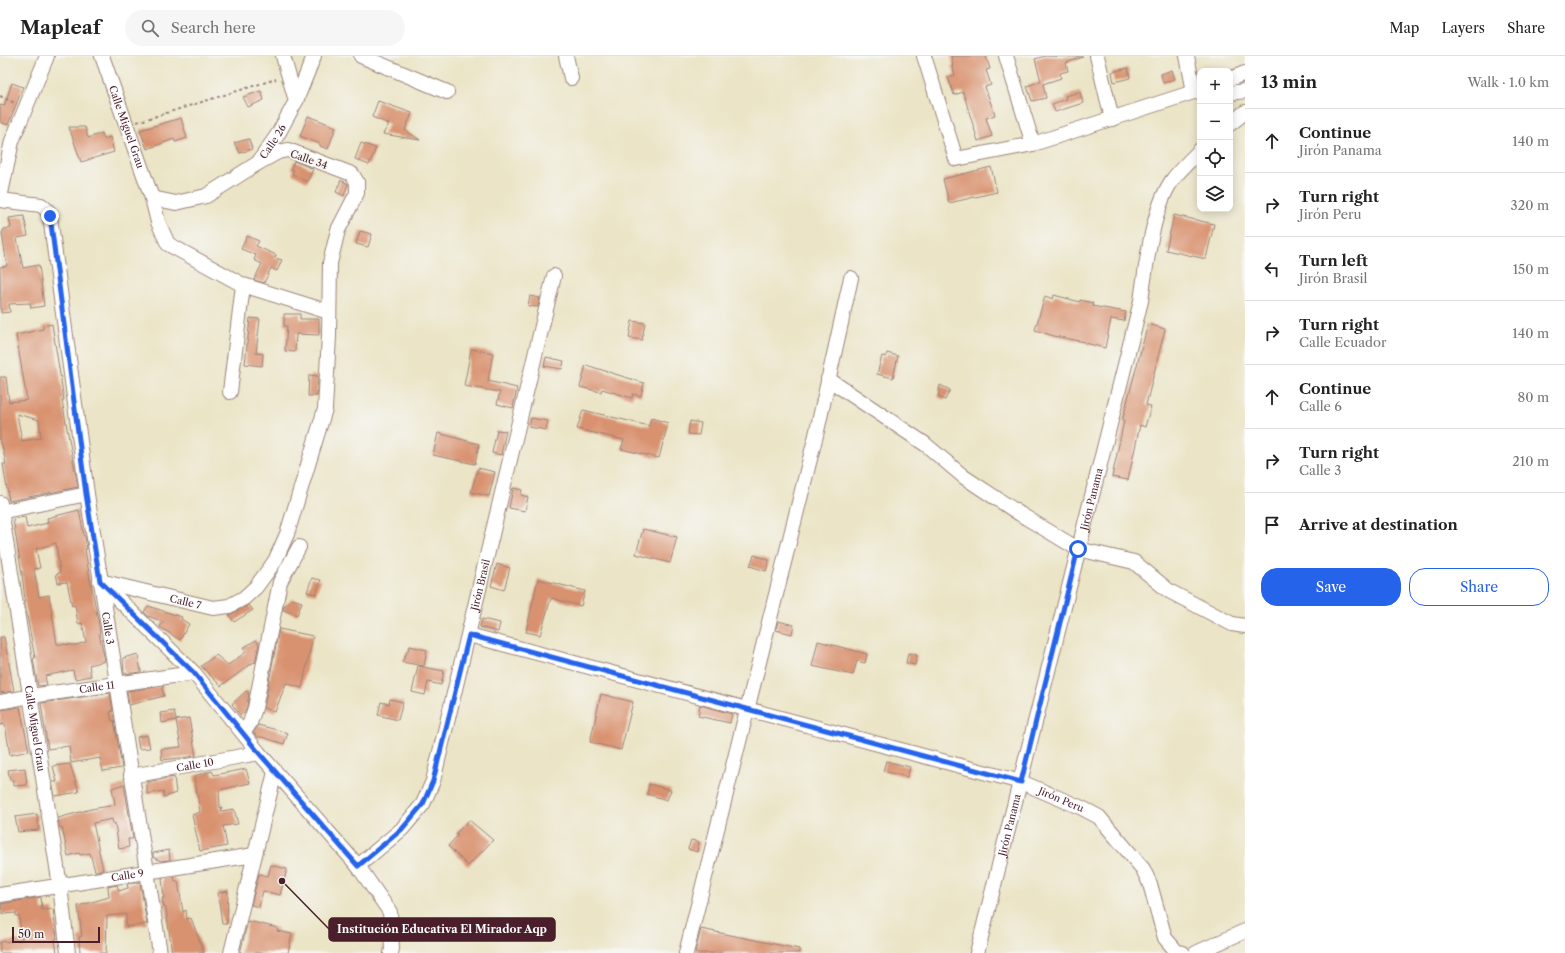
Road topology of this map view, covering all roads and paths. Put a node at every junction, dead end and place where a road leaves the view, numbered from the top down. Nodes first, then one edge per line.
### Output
1 (47, 56) edge
2 (102, 56) edge
3 (283, 56) edge
4 (314, 56) edge
5 (361, 56) edge
6 (566, 56) edge
7 (924, 56) edge
8 (1006, 56) edge
9 (1097, 56) edge
10 (1187, 56) edge
11 (1245, 73) edge
12 (290, 75) junction
13 (571, 78) dead end
14 (1233, 79) edge
15 (1197, 91) edge
16 (1245, 91) edge
17 (447, 92) dead end
18 (1233, 93) edge
19 (0, 96) edge
20 (296, 101) junction
21 (26, 108) junction
22 (1245, 112) edge
23 (1112, 119) junction
24 (1233, 122) edge
25 (127, 126) junction
26 (1033, 144) junction
27 (1197, 153) edge
28 (258, 163) junction
29 (357, 182) joint
30 (152, 198) junction
31 (0, 199) edge
32 (554, 276) dead end
33 (851, 278) dead end
34 (243, 285) junction
35 (329, 312) junction
36 (828, 380) junction
37 (230, 392) dead end
38 (86, 494) junction
39 (0, 509) edge
40 (299, 546) dead end
41 (1078, 549) junction
42 (262, 579) junction
43 (100, 581) junction
44 (280, 582) junction
45 (1245, 626) edge
46 (469, 635) junction
47 (194, 673) junction
48 (116, 684) junction
49 (31, 696) junction
50 (0, 702) edge
51 (747, 709) junction
52 (243, 733) junction
53 (259, 753) junction
54 (275, 772) junction
55 (131, 776) junction
56 (1021, 782) junction
57 (254, 855) junction
58 (358, 866) junction
59 (146, 872) junction
60 (60, 886) junction
61 (0, 896) edge
62 (1245, 931) edge
63 (68, 953) edge
64 (160, 953) edge
65 (231, 953) edge
66 (391, 953) edge
67 (686, 953) edge
68 (977, 953) edge
69 (1183, 953) edge
70 (1196, 953) edge

1 - 21 street
2 - 25 street, Calle Miguel Grau
3 - 12 street
4 - 20 street, Calle 26
5 - 17 street
6 - 13 street
7 - 26 street
8 - 26 street
9 - 23 street
10 - 15 street
11 - 14 street
12 - 20 street
12 - 25 path
15 - 23 street
16 - 18 street
19 - 21 path
20 - 28 street, Calle 26
21 - 31 street
22 - 24 street
23 - 26 street
25 - 30 street, Calle Miguel Grau
27 - 41 street, Jirón Panama
28 - 29 street, Calle 34
28 - 30 street, Calle 26
29 - 35 street, Calle 7
30 - 34 street, Calle Miguel Grau
31 - 38 street, Calle 3
32 - 46 street, Jirón Brasil
33 - 36 street
34 - 35 street, Calle Miguel Grau
34 - 37 street
35 - 42 street, Calle 7
36 - 41 street
36 - 51 street
38 - 39 street
38 - 43 street, Calle 3
39 - 49 street, Calle Miguel Grau
40 - 44 street
41 - 45 street
41 - 56 street, Jirón Panama
42 - 43 street, Calle 7
42 - 44 street
43 - 47 street
43 - 48 street, Calle 3
44 - 52 street
46 - 51 street, Jirón Peru
46 - 58 street, Jirón Brasil
47 - 48 street, Calle 11
47 - 52 street
48 - 49 street, Calle 11
48 - 55 street, Calle 3
49 - 50 street, Calle 11
49 - 60 street, Calle Miguel Grau
51 - 56 street, Jirón Peru
51 - 67 street
52 - 53 street
53 - 54 street
53 - 55 street, Calle 10
54 - 57 street
54 - 58 street
55 - 59 street, Calle 3
56 - 68 street, Jirón Panama
56 - 69 street, Jirón Peru
57 - 59 street, Calle 9
57 - 65 street
58 - 66 street
59 - 60 street, Calle 9
59 - 64 street, Calle 3
60 - 61 street, Calle 9
60 - 63 street, Calle Miguel Grau
62 - 70 street

